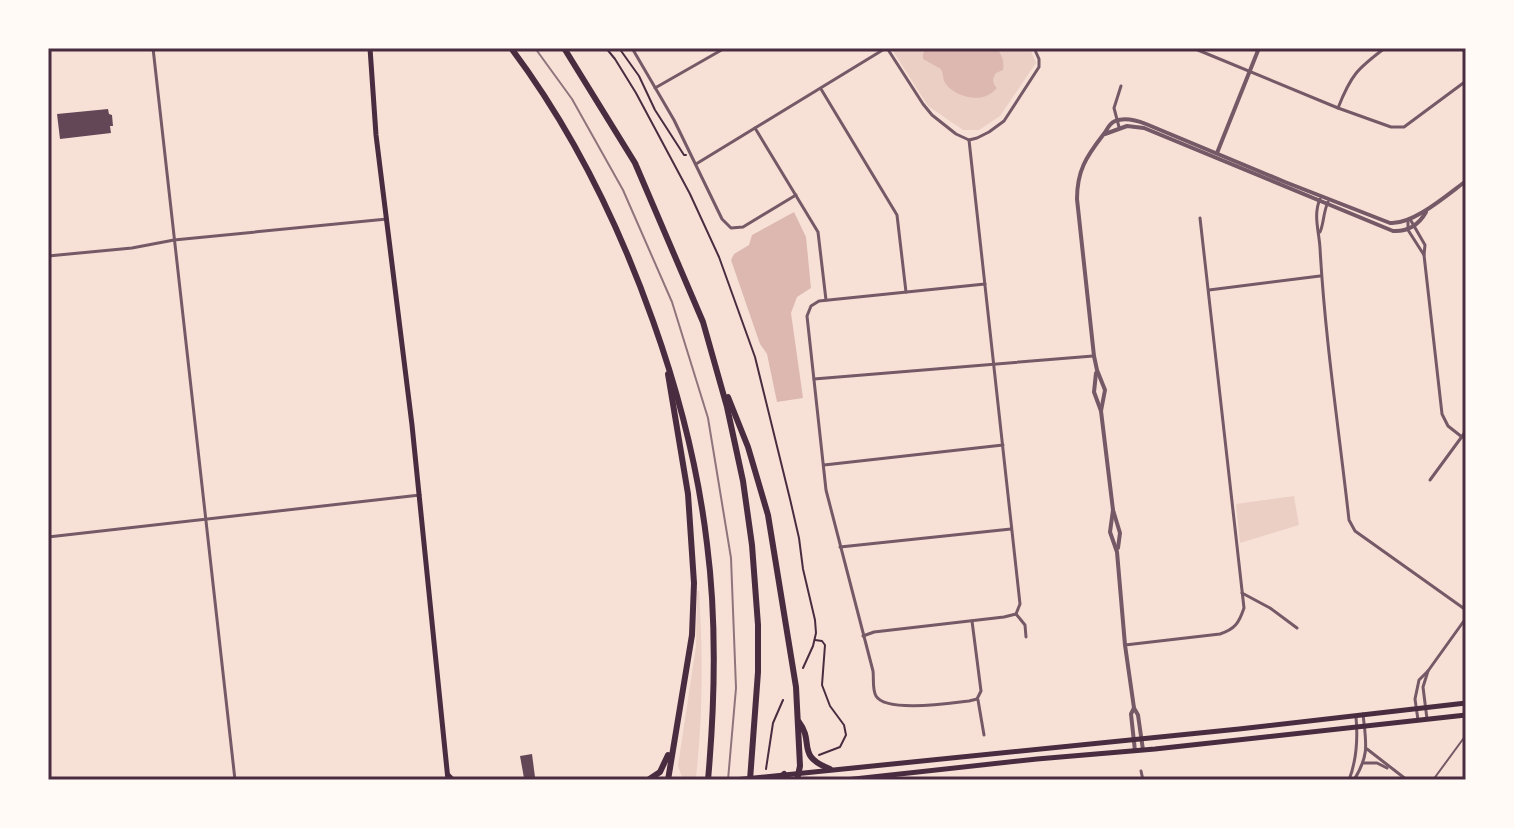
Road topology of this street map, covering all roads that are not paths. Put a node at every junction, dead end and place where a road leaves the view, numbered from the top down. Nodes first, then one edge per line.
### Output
1 (153, 48) edge
2 (370, 48) edge
3 (511, 48) edge
4 (564, 48) edge
5 (632, 48) edge
6 (725, 48) edge
7 (887, 48) edge
8 (1034, 48) edge
9 (1193, 48) edge
10 (1259, 48) edge
11 (1385, 48) edge
12 (1462, 48) edge
13 (1466, 54) edge
14 (1250, 70) junction
15 (1466, 81) edge
16 (1121, 86) dead end
17 (655, 88) junction
18 (821, 89) junction
19 (1338, 108) junction
20 (1117, 120) junction
21 (1119, 127) junction
22 (755, 128) junction
23 (1105, 134) junction
24 (1168, 136) junction
25 (969, 140) junction
26 (1216, 156) junction
27 (696, 164) junction
28 (1466, 181) edge
29 (796, 195) junction
30 (1320, 198) junction
31 (1328, 202) junction
32 (1427, 210) junction
33 (1200, 218) dead end
34 (387, 219) junction
35 (1409, 220) junction
36 (1414, 225) junction
37 (1408, 230) junction
38 (1320, 232) junction
39 (174, 240) junction
40 (1424, 255) junction
41 (48, 256) edge
42 (1322, 276) junction
43 (985, 284) junction
44 (1209, 290) junction
45 (906, 292) junction
46 (826, 300) junction
47 (664, 351) junction
48 (1094, 356) junction
49 (994, 364) junction
50 (717, 368) junction
51 (1097, 370) junction
52 (814, 379) junction
53 (1101, 411) junction
54 (1466, 431) edge
55 (1462, 437) junction
56 (1003, 445) junction
57 (823, 465) junction
58 (1430, 480) dead end
59 (420, 495) junction
60 (1113, 510) junction
61 (205, 518) junction
62 (1012, 528) junction
63 (48, 537) edge
64 (840, 547) junction
65 (1117, 552) junction
66 (1242, 593) junction
67 (1466, 610) edge
68 (1016, 614) junction
69 (1466, 618) edge
70 (972, 621) junction
71 (1297, 628) dead end
72 (863, 636) junction
73 (1026, 637) dead end
74 (1125, 645) junction
75 (1428, 671) junction
76 (977, 699) junction
77 (1466, 703) edge
78 (1134, 708) junction
79 (1425, 708) junction
80 (1416, 709) junction
81 (1359, 715) junction
82 (1466, 715) edge
83 (1427, 719) junction
84 (1418, 720) junction
85 (799, 722) junction
86 (1360, 727) junction
87 (984, 735) dead end
88 (1466, 735) edge
89 (1142, 738) junction
90 (1134, 739) junction
91 (672, 748) junction
92 (1367, 749) junction
93 (1143, 750) junction
94 (1135, 751) junction
95 (1364, 763) junction
96 (830, 769) junction
97 (1141, 771) dead end
98 (1395, 771) junction
99 (792, 777) edge
100 (450, 778) edge
101 (235, 780) edge
102 (648, 780) edge
103 (668, 780) edge
104 (708, 780) edge
105 (734, 780) edge
106 (750, 780) edge
107 (845, 780) edge
108 (1143, 780) edge
109 (1351, 780) edge
110 (1407, 780) edge
111 (1433, 780) edge

1 - 39 street
2 - 34 main road
3 - 47 highway
4 - 50 highway
5 - 17 street
6 - 17 street
7 - 18 street
7 - 25 street
8 - 25 street
9 - 14 street
10 - 14 street
11 - 19 street
12 - 13 street
14 - 19 street
14 - 26 street
15 - 19 street
16 - 20 street
17 - 27 street
18 - 22 street
18 - 45 street
20 - 21 street
20 - 23 street
20 - 24 street
21 - 23 street
21 - 24 street
22 - 27 street
22 - 29 street
23 - 48 street
24 - 26 street
25 - 43 street
26 - 30 street
27 - 29 street
28 - 32 street
29 - 46 street
30 - 31 street
30 - 38 street
31 - 35 street
31 - 37 street
31 - 38 street
32 - 35 street
32 - 36 street
33 - 44 street
34 - 39 street
34 - 59 main road
35 - 36 street
35 - 37 street
36 - 37 street
36 - 40 street
37 - 40 street
38 - 42 street
39 - 41 street
39 - 61 street
40 - 55 street
42 - 44 street
42 - 67 street
43 - 45 street
43 - 49 street
44 - 66 street
45 - 46 street
46 - 52 street
47 - 91 highway
47 - 104 highway
48 - 49 street
48 - 51 street
49 - 52 street
49 - 56 street
50 - 85 highway
50 - 106 highway
51 - 53 street
51 - 53 street
52 - 57 street
53 - 60 street
54 - 55 street
55 - 58 street
56 - 57 street
56 - 62 street
57 - 64 street
59 - 61 street
59 - 100 main road
60 - 65 street
60 - 65 street
61 - 63 street
61 - 101 street
62 - 64 street
62 - 68 street
64 - 72 street
65 - 74 street
66 - 71 street
66 - 74 street
68 - 70 street
68 - 73 street
69 - 75 street
70 - 72 street
70 - 76 street
72 - 76 street
74 - 78 street
75 - 79 street
75 - 80 street
76 - 87 street
77 - 79 main road
78 - 89 street
78 - 90 street
79 - 80 main road
79 - 83 street
80 - 81 main road
80 - 84 street
81 - 86 street
81 - 89 main road
82 - 83 main road
83 - 84 main road
84 - 86 main road
85 - 96 highway
85 - 99 highway
86 - 92 street
86 - 93 main road
86 - 109 street
88 - 111 lane
89 - 90 main road
89 - 93 street
90 - 94 street
90 - 96 main road
91 - 102 highway
91 - 103 highway
92 - 95 street
92 - 98 street
93 - 94 main road
94 - 107 main road
95 - 98 street
95 - 109 street
96 - 99 main road
97 - 108 street
98 - 110 street
99 - 105 main road

